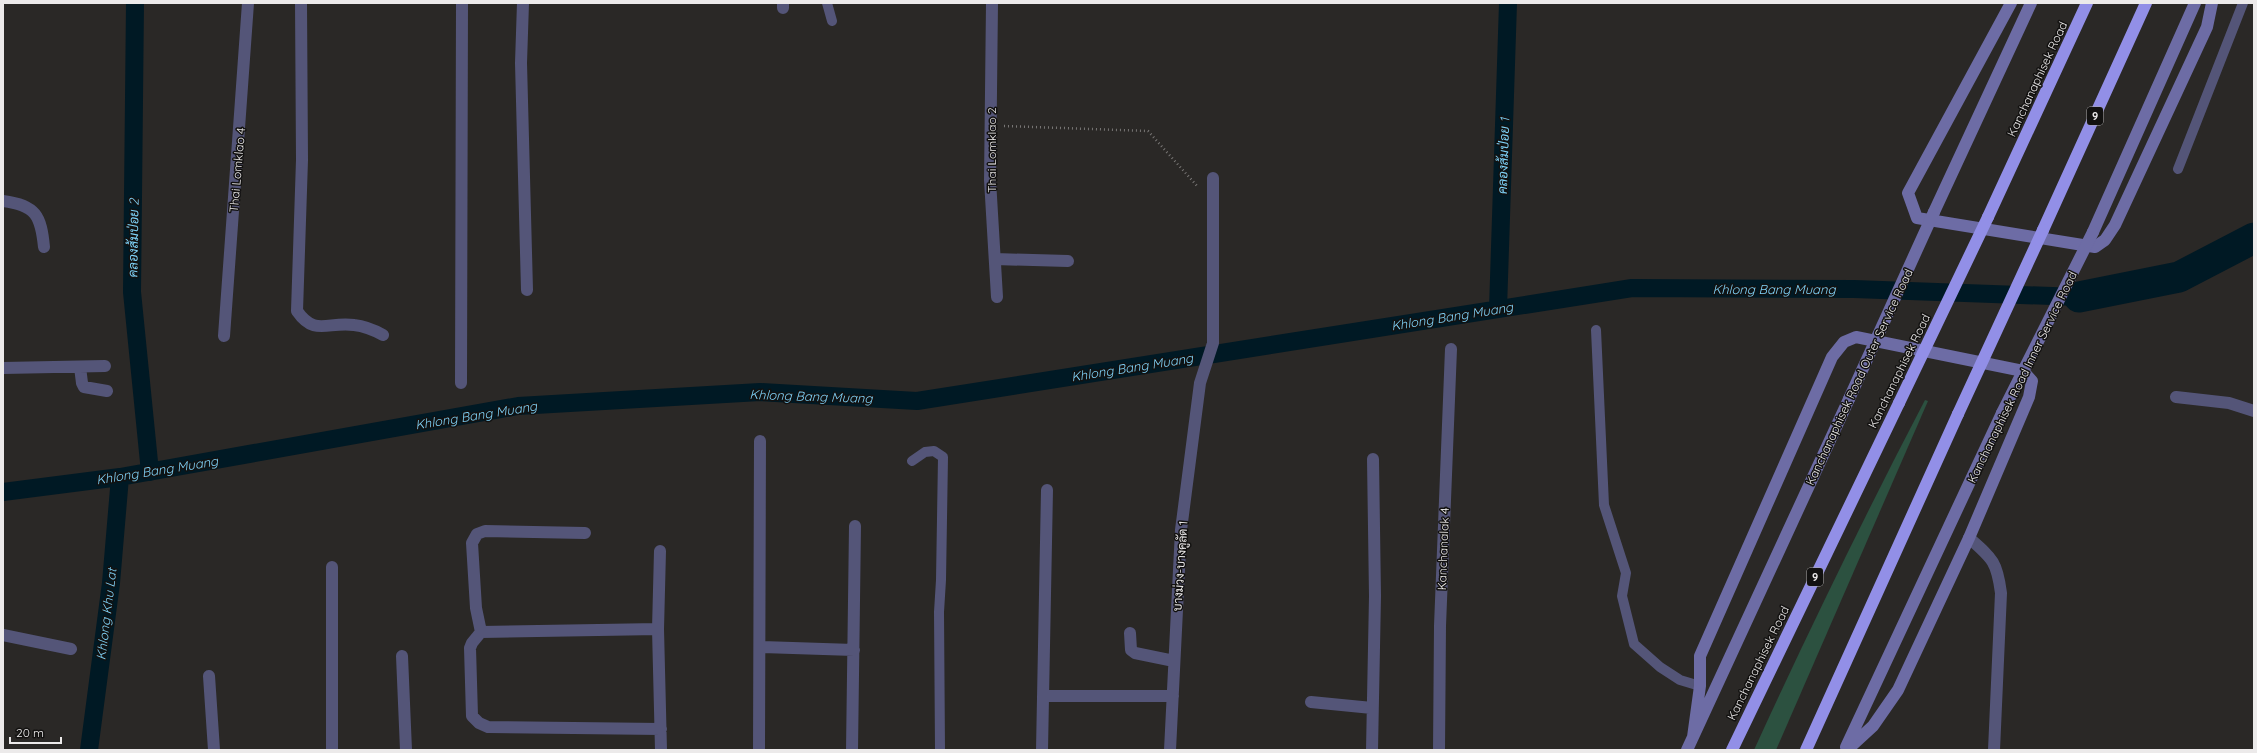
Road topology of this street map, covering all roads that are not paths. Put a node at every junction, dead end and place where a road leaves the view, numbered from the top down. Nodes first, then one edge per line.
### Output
1 (248, 3) edge
2 (301, 3) edge
3 (462, 3) edge
4 (523, 3) edge
5 (827, 3) edge
6 (992, 3) edge
7 (2011, 3) edge
8 (2031, 3) edge
9 (2087, 3) edge
10 (2146, 3) edge
11 (2195, 3) edge
12 (2212, 3) edge
13 (2243, 3) edge
14 (832, 21) dead end
15 (2178, 170) dead end
16 (1213, 178) dead end
17 (3, 201) edge
18 (44, 247) dead end
19 (995, 259) junction
20 (1068, 261) dead end
21 (527, 290) dead end
22 (998, 297) dead end
23 (1596, 330) dead end
24 (384, 335) dead end
25 (224, 336) dead end
26 (1451, 349) dead end
27 (105, 366) dead end
28 (80, 367) junction
29 (3, 368) edge
30 (461, 382) dead end
31 (107, 391) dead end
32 (2176, 397) dead end
33 (2254, 410) edge
34 (760, 441) dead end
35 (1373, 459) dead end
36 (912, 460) dead end
37 (1047, 490) dead end
38 (855, 526) dead end
39 (585, 533) dead end
40 (1968, 538) junction
41 (660, 551) dead end
42 (332, 567) dead end
43 (658, 629) junction
44 (482, 632) junction
45 (1130, 633) dead end
46 (3, 635) edge
47 (760, 647) junction
48 (71, 650) dead end
49 (854, 650) junction
50 (402, 656) dead end
51 (1174, 661) junction
52 (209, 676) dead end
53 (1700, 686) junction
54 (1043, 696) junction
55 (1173, 696) junction
56 (1311, 702) dead end
57 (1372, 708) junction
58 (661, 729) junction
59 (1693, 737) junction
60 (214, 750) edge
61 (332, 750) edge
62 (406, 750) edge
63 (661, 750) edge
64 (759, 750) edge
65 (852, 750) edge
66 (940, 750) edge
67 (1042, 750) edge
68 (1170, 750) edge
69 (1372, 750) edge
70 (1439, 750) edge
71 (1687, 750) edge
72 (1732, 750) edge
73 (1806, 750) edge
74 (1846, 750) edge
75 (1994, 750) edge

1 - 25 street, Thai Lomklao 4
2 - 24 street
3 - 30 street
4 - 21 street
5 - 14 lane
6 - 19 street, Thai Lomklao 2
7 - 12 main road
8 - 59 main road, Kanchanaphisek Road Outer Service Road, bridge
9 - 72 highway, Kanchanaphisek Road / 9, bridge
10 - 73 highway, 9, bridge
11 - 74 main road, Kanchanaphisek Road Inner Service Road, bridge
13 - 15 lane
16 - 51 street, บางม่วง-บางคูลัด 1
17 - 18 street
19 - 20 street
19 - 22 street, Thai Lomklao 2
23 - 53 lane
26 - 70 street, Kanchanalak 4
27 - 28 street
28 - 29 street
28 - 31 street
32 - 33 street
34 - 47 street
35 - 57 street
36 - 66 lane
37 - 54 street
38 - 49 street
39 - 44 street
40 - 53 main road
40 - 74 main road
40 - 75 street
41 - 43 street
42 - 61 street
43 - 44 street
43 - 58 street
44 - 58 street
45 - 51 street
46 - 48 street
47 - 49 street
47 - 64 street
49 - 65 street
50 - 62 street
51 - 55 street, บางม่วง-บางคูลัด 1
52 - 60 street
53 - 59 main road
54 - 55 street
54 - 67 street
55 - 68 street, บางม่วง-บางคูลัด 1
56 - 57 street
57 - 69 street
58 - 63 street
59 - 71 main road, Kanchanaphisek Road Outer Service Road

